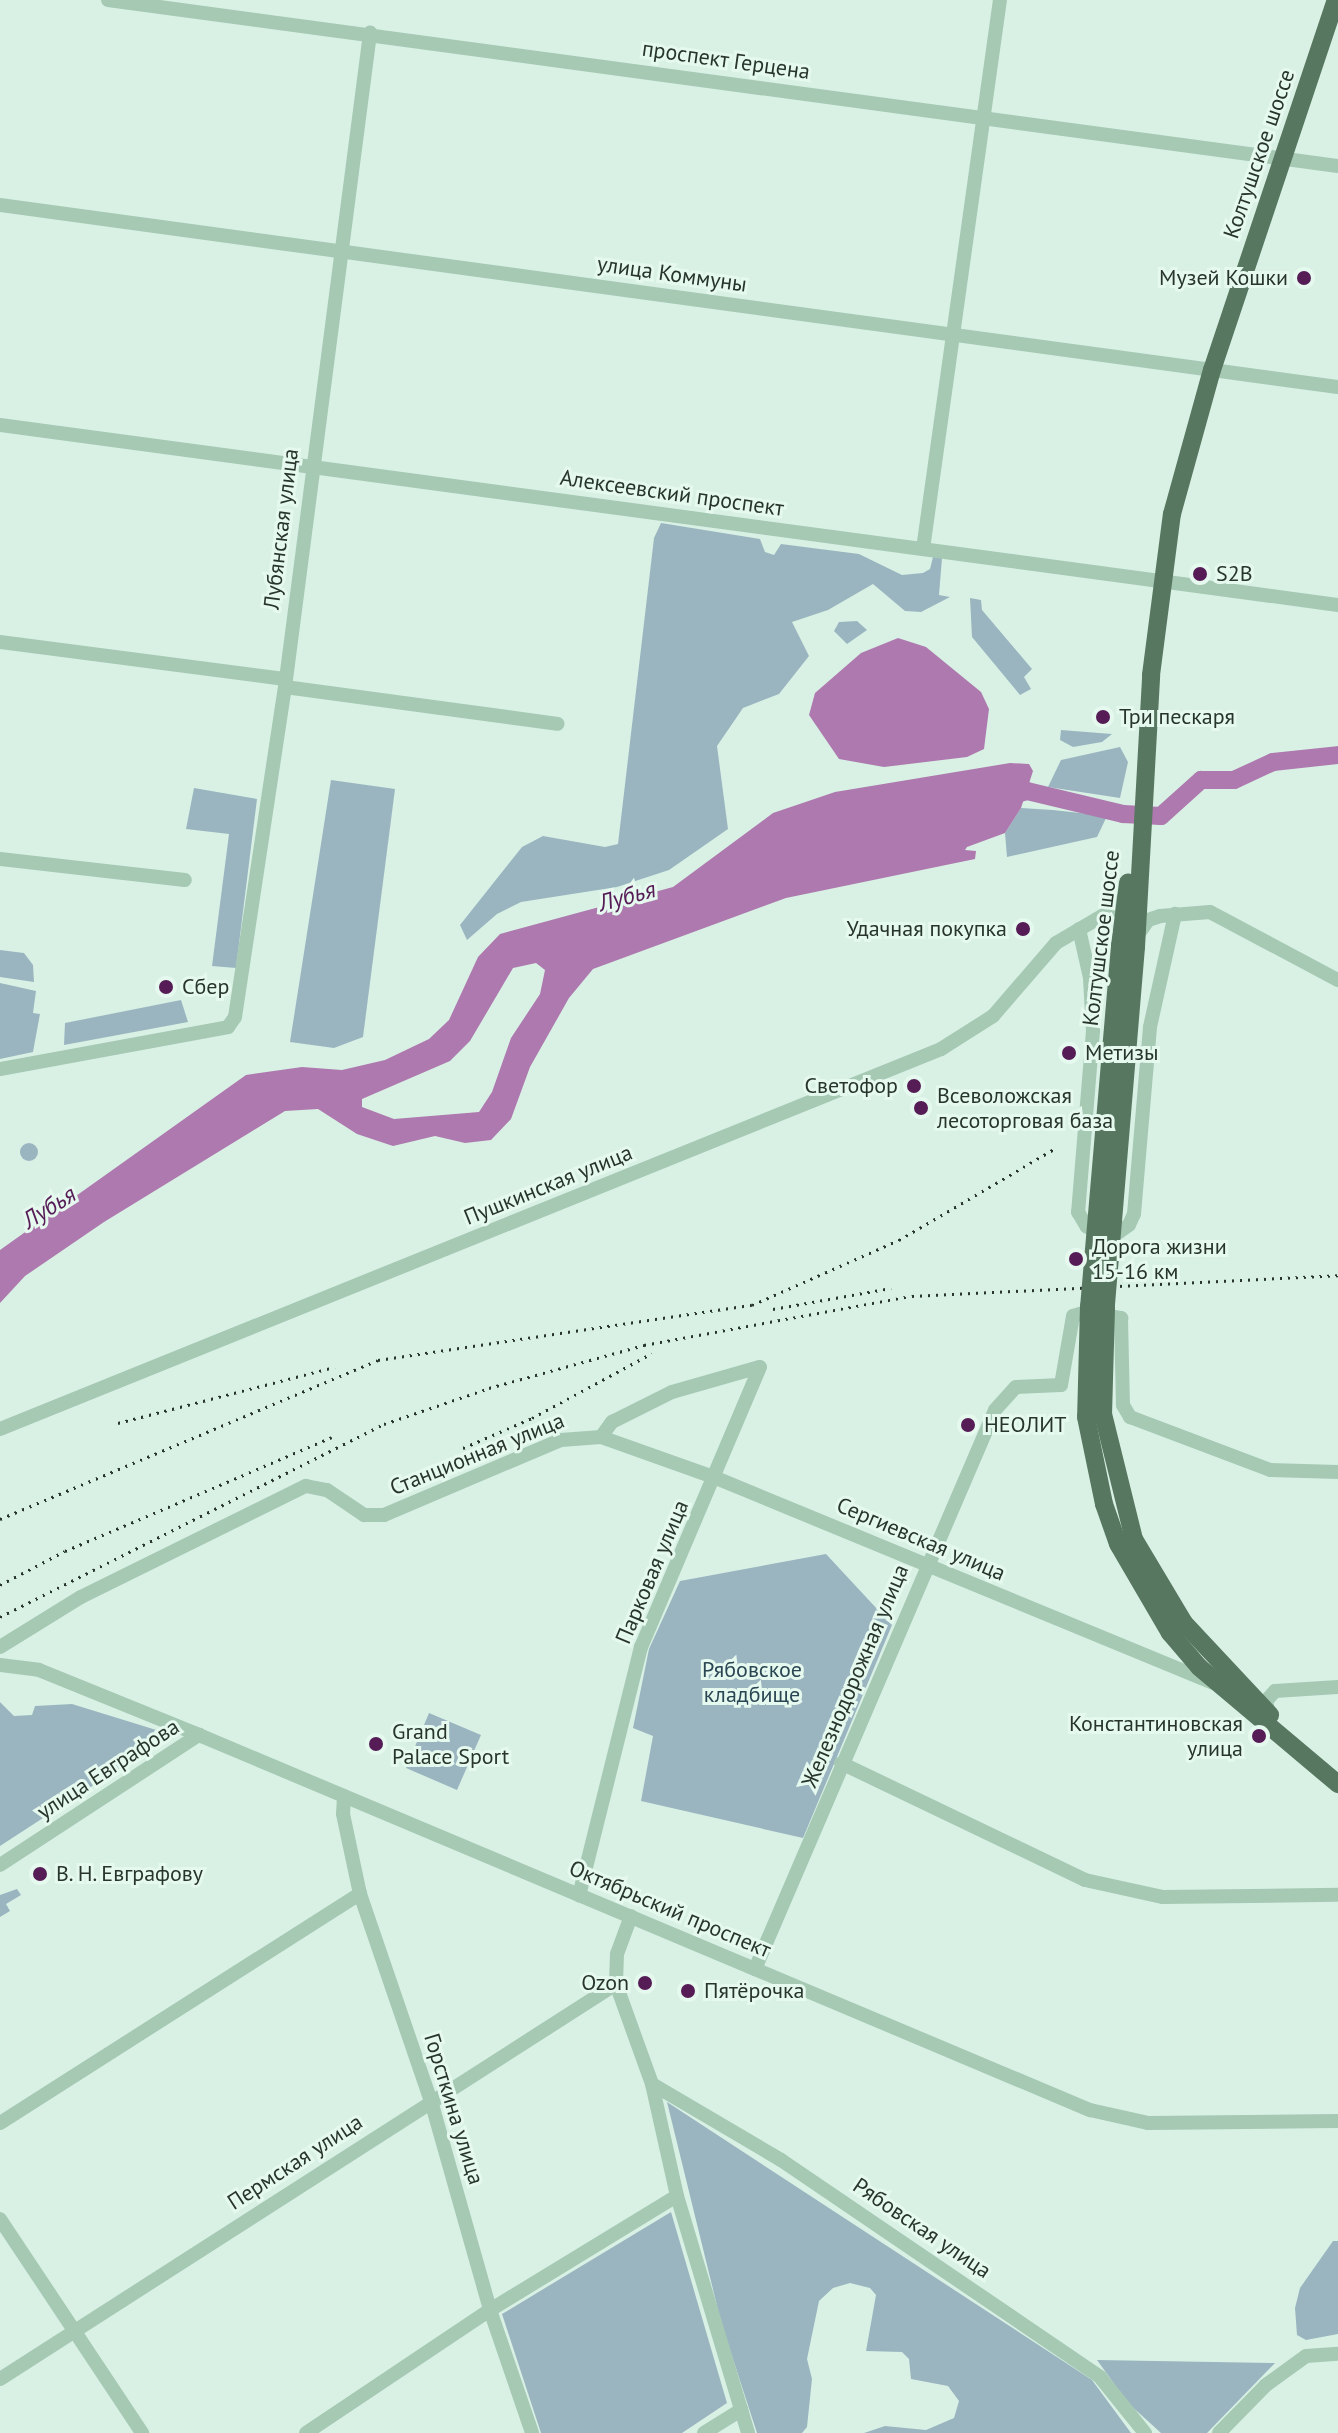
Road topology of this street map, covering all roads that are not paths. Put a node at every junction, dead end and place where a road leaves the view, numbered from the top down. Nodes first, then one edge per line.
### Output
1 (108, 0) edge
2 (1000, 0) edge
3 (1336, 0) edge
4 (370, 33) junction
5 (984, 118) junction
6 (1282, 160) junction
7 (1338, 166) edge
8 (0, 205) edge
9 (340, 251) junction
10 (951, 335) junction
11 (1212, 370) junction
12 (1338, 387) edge
13 (0, 425) edge
14 (310, 468) junction
15 (923, 549) junction
16 (1160, 580) junction
17 (1338, 605) edge
18 (0, 642) edge
19 (285, 683) junction
20 (557, 724) dead end
21 (0, 859) edge
22 (185, 880) dead end
23 (1132, 896) junction
24 (1175, 914) junction
25 (1079, 929) junction
26 (1131, 943) junction
27 (1338, 980) edge
28 (0, 1069) edge
29 (0, 1429) edge
30 (601, 1437) junction
31 (1338, 1472) edge
32 (716, 1478) junction
33 (927, 1564) junction
34 (1177, 1628) junction
35 (0, 1647) edge
36 (1154, 1659) junction
37 (0, 1665) edge
38 (1338, 1687) edge
39 (1223, 1688) junction
40 (1269, 1714) junction
41 (199, 1735) junction
42 (841, 1763) junction
43 (1331, 1778) edge
44 (344, 1796) junction
45 (0, 1865) edge
46 (360, 1894) junction
47 (579, 1895) junction
48 (1338, 1895) edge
49 (631, 1916) junction
50 (755, 1969) junction
51 (616, 1984) junction
52 (652, 2084) junction
53 (431, 2101) junction
54 (1338, 2121) edge
55 (0, 2123) edge
56 (677, 2196) junction
57 (0, 2219) edge
58 (490, 2310) junction
59 (75, 2330) junction
60 (1338, 2354) edge
61 (0, 2379) edge
62 (741, 2410) junction
63 (142, 2433) edge
64 (306, 2433) edge
65 (532, 2433) edge
66 (704, 2433) edge
67 (748, 2433) edge
68 (1145, 2433) edge
69 (1219, 2433) edge

1 - 4 street, проспект Герцена
2 - 5 street
3 - 6 main road, Колтушское шоссе
4 - 5 street, проспект Герцена
4 - 9 street, Лубянская улица
5 - 6 street, проспект Герцена
5 - 10 street
6 - 7 street, проспект Герцена
6 - 11 main road, Колтушское шоссе
8 - 9 street, улица Коммуны
9 - 10 street, улица Коммуны
9 - 14 street, Лубянская улица
10 - 11 street, улица Коммуны
10 - 15 street
11 - 12 street, улица Коммуны
11 - 16 main road, Колтушское шоссе
13 - 14 street, Алексеевский проспект
14 - 15 street, Алексеевский проспект
14 - 19 street, Лубянская улица
15 - 16 street, Алексеевский проспект
16 - 17 street, Алексеевский проспект
16 - 23 main road, Колтушское шоссе
18 - 19 street
19 - 20 street
19 - 28 street, Лубянская улица
21 - 22 street
23 - 24 street
23 - 25 street, Пушкинская улица
23 - 26 main road, Колтушское шоссе
24 - 25 street
24 - 26 street
24 - 27 street
25 - 26 street
25 - 29 street, Пушкинская улица
26 - 34 main road, Колтушское шоссе, bridge
30 - 32 street, Сергиевская улица
30 - 32 street, Парковая улица
30 - 35 street, Станционная улица
31 - 33 street, Железнодорожная улица
32 - 33 street, Сергиевская улица
32 - 47 street, Парковая улица
33 - 36 street, Сергиевская улица
33 - 42 street, Железнодорожная улица
34 - 36 street
34 - 39 main road, Колтушское шоссе
34 - 40 main road, Колтушское шоссе
36 - 39 street, Сергиевская улица
37 - 41 street, Октябрьский проспект
38 - 40 street
39 - 43 main road, Колтушское шоссе
40 - 43 main road, Колтушское шоссе
41 - 44 street, Октябрьский проспект
41 - 45 street, улица Евграфова
42 - 48 street
42 - 50 street, Железнодорожная улица
44 - 46 street, Горсткина улица
44 - 47 street, Октябрьский проспект
46 - 53 street, Горсткина улица
46 - 55 street
47 - 49 street, Октябрьский проспект
49 - 50 street, Октябрьский проспект
49 - 51 street
50 - 54 street, Октябрьский проспект
51 - 52 street
51 - 53 street, Пермская улица
52 - 56 street
52 - 68 street, Рябовская улица
53 - 58 street, Горсткина улица
53 - 59 street, Пермская улица
56 - 58 street
56 - 62 street
57 - 59 street
58 - 64 street
58 - 65 street, Горсткина улица
59 - 61 street, Пермская улица
59 - 63 street
60 - 69 street
62 - 66 street
62 - 67 street

